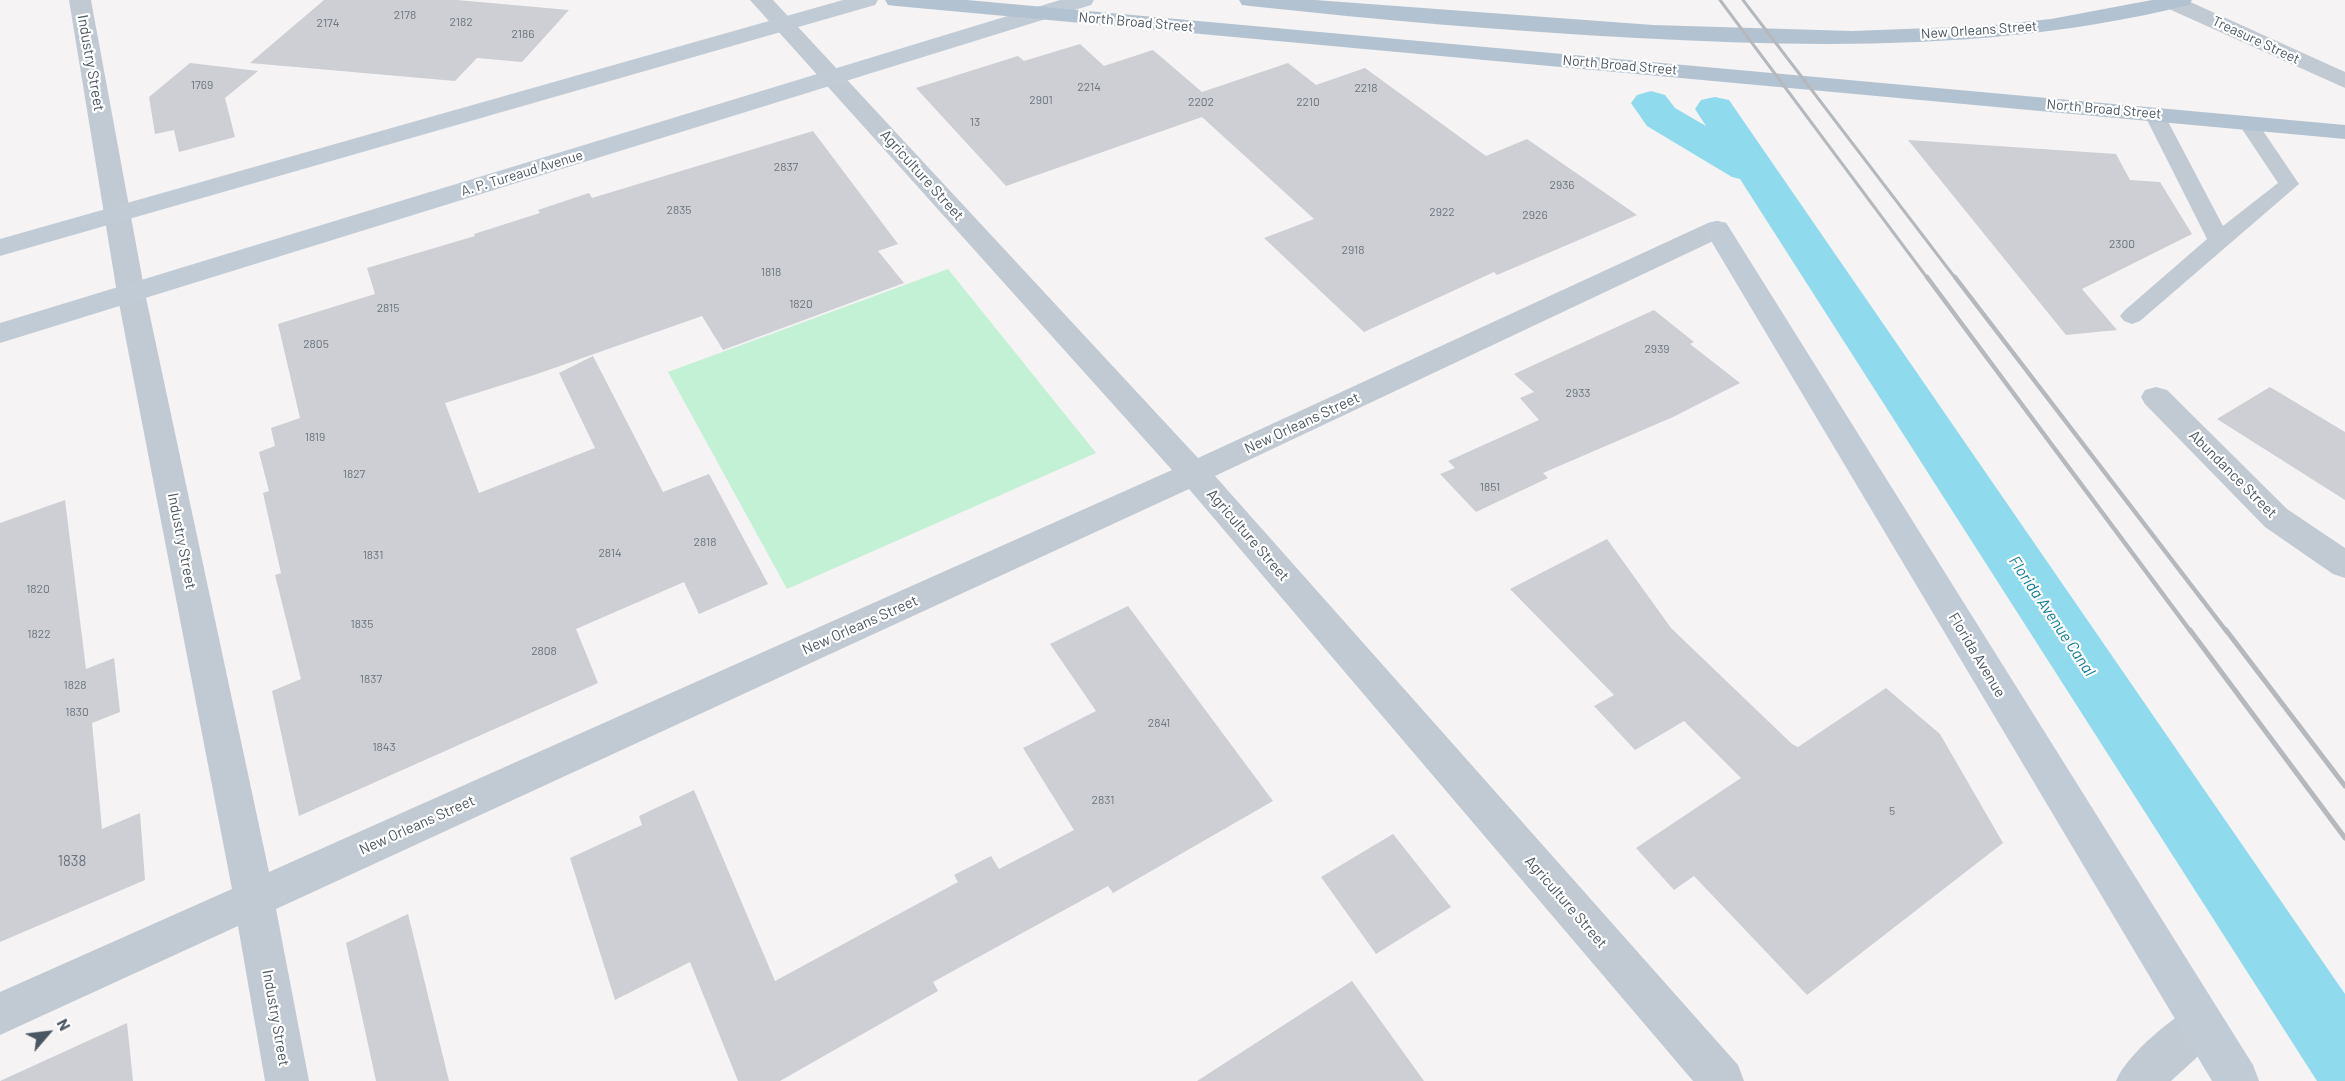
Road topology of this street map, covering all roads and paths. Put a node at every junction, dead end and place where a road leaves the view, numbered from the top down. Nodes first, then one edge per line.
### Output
1 (80, 0) edge
2 (761, 0) edge
3 (867, 0) edge
4 (896, 0) edge
5 (1083, 0) edge
6 (1250, 0) edge
7 (2174, 1) edge
8 (1045, 14) junction
9 (784, 24) junction
10 (833, 78) junction
11 (2345, 81) edge
12 (2154, 114) junction
13 (2248, 123) junction
14 (2345, 132) edge
15 (116, 215) junction
16 (1717, 229) joint
17 (2218, 240) junction
18 (0, 248) edge
19 (131, 293) junction
20 (2132, 316) dead end
21 (0, 333) edge
22 (2156, 397) dead end
23 (1194, 473) junction
24 (2345, 565) edge
25 (254, 899) junction
26 (0, 1014) edge
27 (2202, 1024) junction
28 (287, 1081) edge
29 (1722, 1081) edge
30 (2138, 1081) edge
31 (2237, 1081) edge

1 - 15 street, Industry Street
2 - 9 street, Agriculture Street
3 - 9 street
4 - 8 main road, North Broad Street
5 - 8 street
6 - 7 main road, New Orleans Street
7 - 11 street, Treasure Street
8 - 10 street, A. P. Tureaud Avenue
8 - 12 main road, North Broad Street
9 - 10 street, Agriculture Street
9 - 15 street
10 - 19 street, A. P. Tureaud Avenue
10 - 23 street, Agriculture Street
12 - 13 main road, North Broad Street
12 - 17 lane
13 - 14 main road, North Broad Street
13 - 17 lane
15 - 18 street
15 - 19 street, Industry Street
16 - 23 street, New Orleans Street
16 - 27 street, Florida Avenue
17 - 20 lane
19 - 21 street, A. P. Tureaud Avenue
19 - 25 street, Industry Street
22 - 24 street, Abundance Street
23 - 25 street, New Orleans Street
23 - 29 street, Agriculture Street
25 - 26 street, New Orleans Street
25 - 28 street, Industry Street
27 - 30 street
27 - 31 street, Florida Avenue

